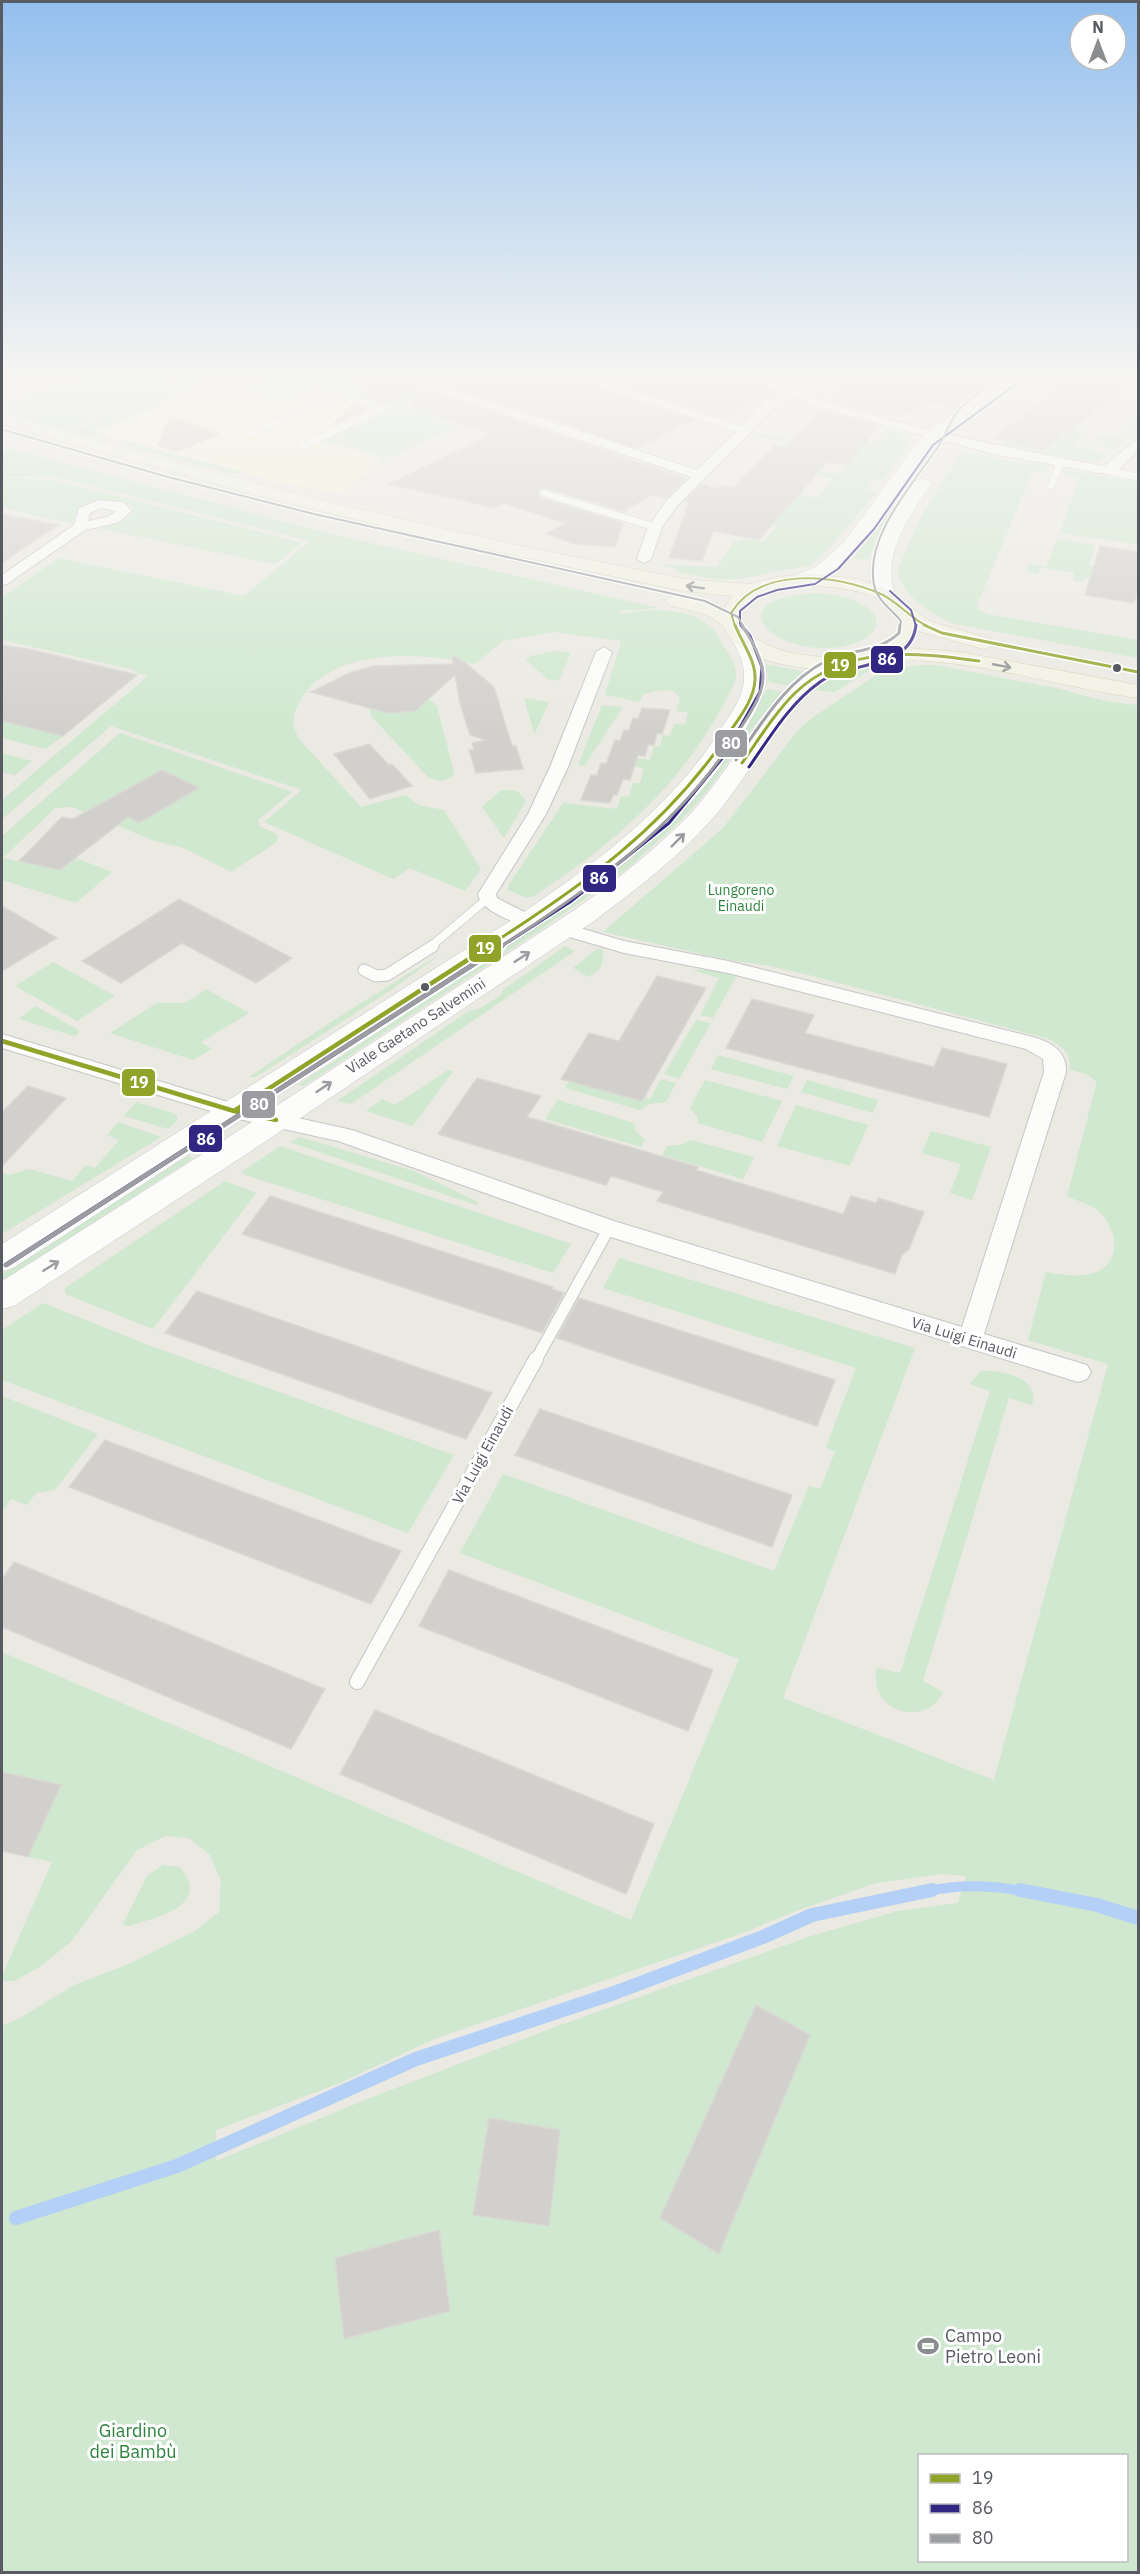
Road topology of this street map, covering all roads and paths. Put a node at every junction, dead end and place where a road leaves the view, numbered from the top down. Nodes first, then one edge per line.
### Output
1 (214, 496) edge
2 (282, 496) edge
3 (553, 496) edge
4 (678, 496) edge
5 (887, 496) edge
6 (913, 496) edge
7 (80, 527) dead end
8 (655, 527) junction
9 (644, 559) dead end
10 (803, 579) junction
11 (2, 581) edge
12 (753, 590) junction
13 (886, 597) junction
14 (904, 612) junction
15 (732, 621) junction
16 (743, 639) junction
17 (604, 652) dead end
18 (881, 654) junction
19 (843, 662) junction
20 (1138, 672) edge
21 (1138, 692) edge
22 (487, 899) junction
23 (527, 921) junction
24 (563, 929) junction
25 (364, 970) dead end
26 (2, 1041) edge
27 (234, 1111) junction
28 (276, 1120) junction
29 (609, 1228) junction
30 (2, 1259) edge
31 (2, 1297) edge
32 (970, 1340) junction
33 (1078, 1372) dead end
34 (357, 1682) dead end

1 - 15 main road
12 -> 2 main road
3 - 8 lane
4 - 8 street
5 - 10 main road
6 - 13 main road
7 - 11 street
8 - 9 street
10 - 12 main road
10 - 13 main road
12 - 15 main road
13 - 14 main road
14 - 18 main road
14 - 20 main road
15 - 16 main road
16 - 19 main road
16 - 23 main road, Viale Gaetano Salvemini
17 - 22 street
18 - 19 main road
18 -> 21 main road
24 -> 19 main road, Viale Gaetano Salvemini
22 - 23 street
22 - 25 lane
23 - 27 main road, Viale Gaetano Salvemini
28 -> 24 main road, Viale Gaetano Salvemini
24 - 32 street
26 - 27 street, Via Luigi Einaudi
27 - 28 street, Via Luigi Einaudi
27 - 30 main road, Viale Gaetano Salvemini
28 - 29 street, Via Luigi Einaudi
31 -> 28 main road, Viale Gaetano Salvemini
29 - 32 street, Via Luigi Einaudi
29 - 34 lane, Via Luigi Einaudi
32 - 33 street, Via Luigi Einaudi

